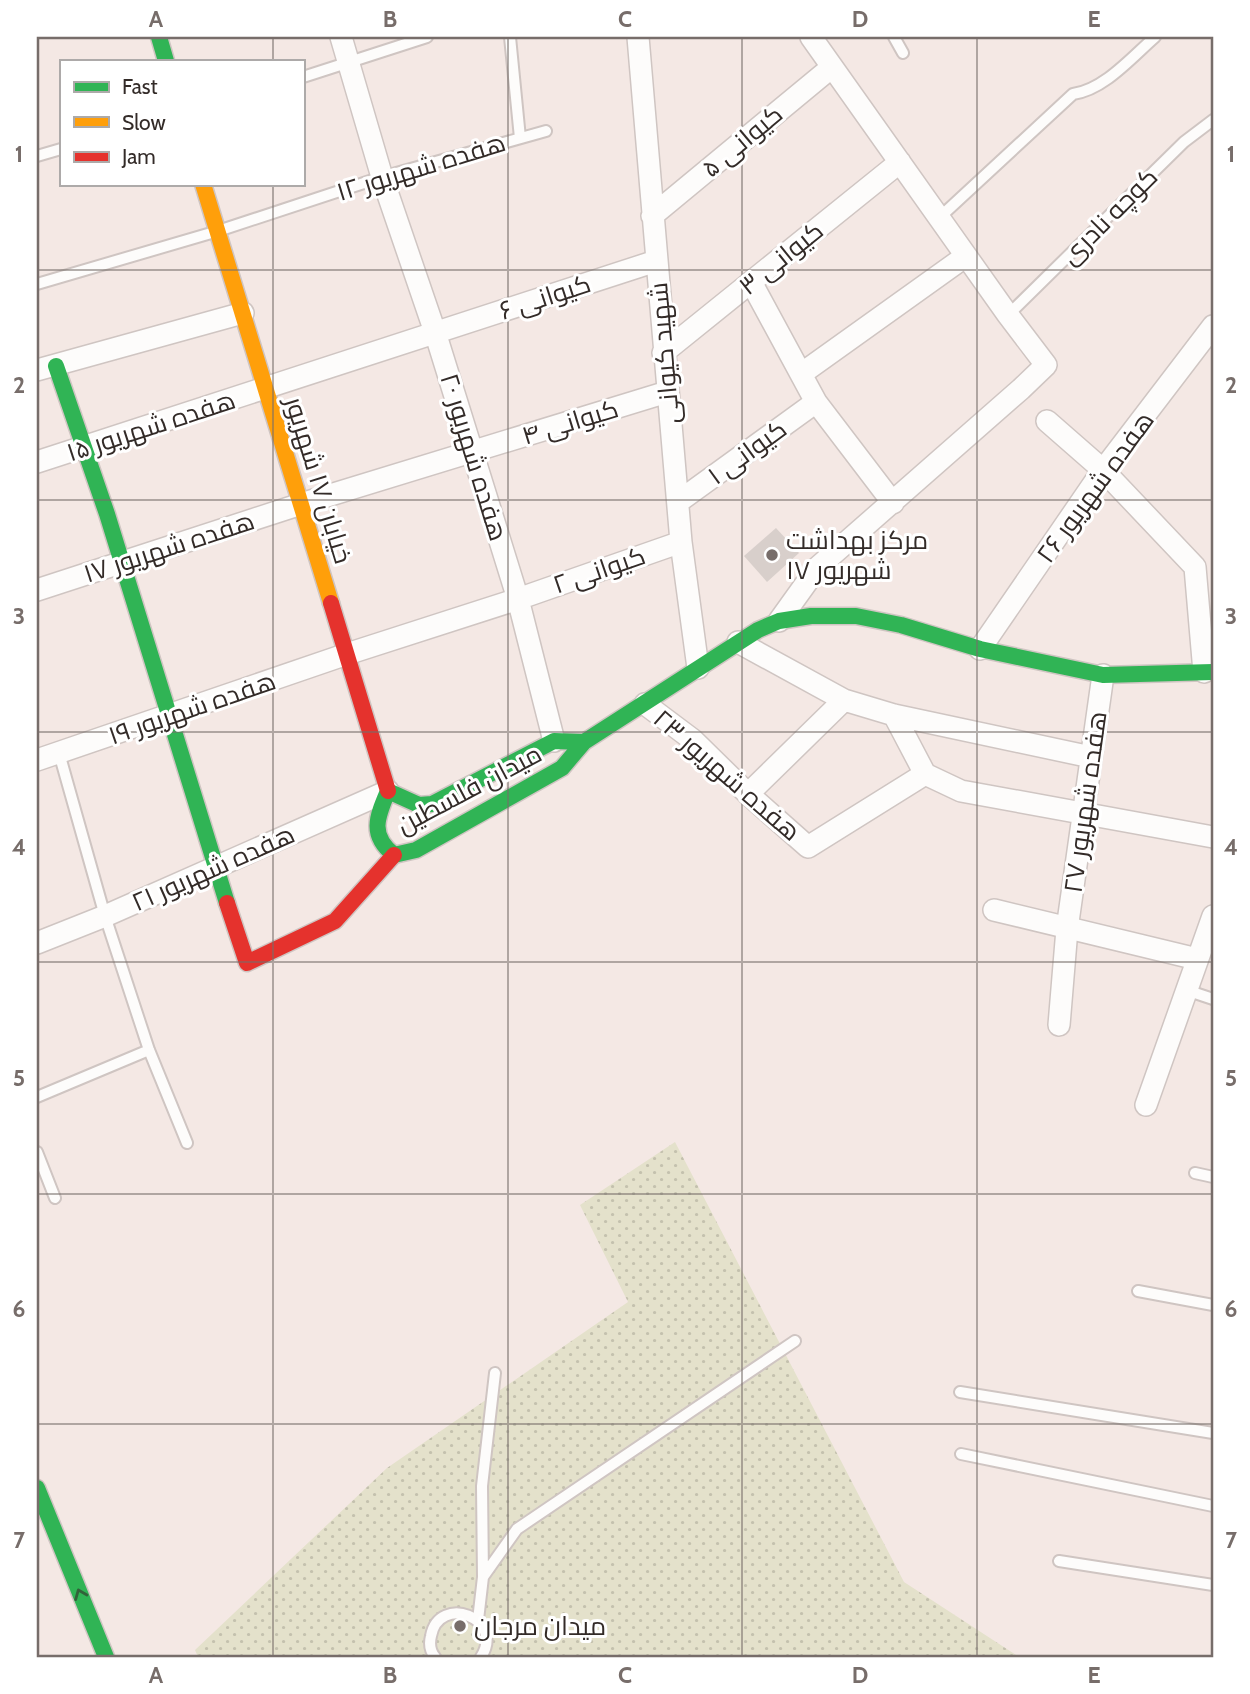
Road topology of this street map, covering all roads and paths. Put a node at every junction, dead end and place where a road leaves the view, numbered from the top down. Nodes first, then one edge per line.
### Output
1 (159, 37) edge
2 (341, 37) edge
3 (427, 37) edge
4 (510, 37) edge
5 (638, 37) edge
6 (811, 37) edge
7 (894, 37) edge
8 (1155, 37) edge
9 (903, 53) dead end
10 (166, 60) edge
11 (349, 63) junction
12 (832, 67) junction
13 (304, 77) edge
14 (1213, 120) edge
15 (546, 131) dead end
16 (520, 138) junction
17 (60, 149) edge
18 (37, 156) edge
19 (900, 162) junction
20 (383, 177) junction
21 (205, 186) edge
22 (652, 216) junction
23 (939, 218) junction
24 (218, 231) junction
25 (966, 256) junction
26 (656, 261) junction
27 (751, 282) junction
28 (37, 285) edge
29 (243, 313) junction
30 (1008, 315) junction
31 (1213, 327) edge
32 (435, 332) junction
33 (663, 353) junction
34 (46, 368) edge
35 (801, 374) junction
36 (266, 388) junction
37 (667, 392) junction
38 (816, 402) junction
39 (1047, 421) dead end
40 (86, 448) junction
41 (472, 452) junction
42 (37, 462) edge
43 (1103, 470) junction
44 (678, 502) junction
45 (893, 503) junction
46 (301, 504) junction
47 (681, 542) junction
48 (122, 562) junction
49 (37, 590) edge
50 (518, 599) junction
51 (779, 621) junction
52 (738, 642) junction
53 (980, 649) junction
54 (346, 654) junction
55 (698, 668) junction
56 (1209, 672) edge
57 (1103, 675) junction
58 (844, 700) junction
59 (645, 704) junction
60 (894, 715) junction
61 (170, 716) junction
62 (554, 741) junction
63 (584, 742) junction
64 (60, 753) junction
65 (1091, 757) junction
66 (37, 760) edge
67 (925, 774) junction
68 (388, 792) junction
69 (748, 794) junction
70 (1083, 813) junction
71 (1213, 837) edge
72 (394, 855) junction
73 (215, 868) junction
74 (994, 910) dead end
75 (105, 916) junction
76 (1213, 916) edge
77 (1067, 929) junction
78 (37, 943) edge
79 (1197, 959) junction
80 (1186, 990) junction
81 (1213, 999) edge
82 (1059, 1025) dead end
83 (149, 1050) junction
84 (37, 1097) edge
85 (1146, 1105) dead end
86 (187, 1143) dead end
87 (37, 1152) edge
88 (1195, 1173) dead end
89 (1213, 1177) edge
90 (55, 1198) dead end
91 (1138, 1292) dead end
92 (1213, 1305) edge
93 (795, 1341) dead end
94 (495, 1373) dead end
95 (960, 1392) dead end
96 (1213, 1433) edge
97 (961, 1454) dead end
98 (37, 1488) edge
99 (1213, 1506) edge
100 (1059, 1561) dead end
101 (483, 1577) junction
102 (1213, 1585) edge
103 (478, 1620) junction
104 (106, 1657) edge
105 (435, 1657) edge
106 (481, 1657) edge

1 - 10 street
2 - 11 street, هفده شهریور ۲۰
3 - 11 lane
4 - 16 lane
5 - 22 street, شهید کیوانی
6 - 12 street
7 - 9 lane
8 - 23 lane
11 - 13 lane
11 - 20 street, هفده شهریور ۲۰
12 - 19 street
12 - 22 street, کیوانی ۵
14 - 30 lane, کوچه نادری
15 - 16 lane, هفده شهریور ۱۲
16 - 20 lane, هفده شهریور ۱۲
17 - 18 lane
19 - 23 street
19 - 27 street, کیوانی ۳
20 - 24 lane, هفده شهریور ۱۲
20 - 32 street, هفده شهریور ۲۰
21 - 24 street, خیابان ۱۷ شهریور
22 - 26 street, شهید کیوانی
23 - 25 street
24 - 28 lane, هفده شهریور ۱۲
24 - 29 street, خیابان ۱۷ شهریور
25 - 30 street
25 - 35 street
26 - 32 street, کیوانی ۶
26 - 33 street, شهید کیوانی
27 - 33 street, کیوانی ۳
27 - 35 street
29 - 34 street
29 - 36 street, خیابان ۱۷ شهریور
30 - 45 street
31 - 43 street, هفده شهریور ۲۶
32 - 36 street, کیوانی ۶
32 - 41 street, هفده شهریور ۲۰
33 - 37 street, شهید کیوانی
34 - 40 street
35 - 38 street
36 - 40 street, هفده شهریور ۱۵
36 - 46 street, خیابان ۱۷ شهریور
37 - 41 street, کیوانی ۴
37 - 44 street, شهید کیوانی
38 - 44 street, کیوانی ۱
38 - 45 street
39 - 43 street
40 - 42 street, هفده شهریور ۱۵
40 - 48 street
41 - 46 street, کیوانی ۴
41 - 50 street, هفده شهریور ۲۰
43 - 53 street, هفده شهریور ۲۶
43 - 56 street
44 - 47 street, شهید کیوانی
45 - 51 street
46 - 48 street, هفده شهریور ۱۷
46 - 54 street, خیابان ۱۷ شهریور
47 - 50 street, کیوانی ۲
47 - 55 street, شهید کیوانی
48 - 49 street, هفده شهریور ۱۷
48 - 61 street
50 - 54 street, کیوانی ۲
50 - 62 street, هفده شهریور ۲۰
51 - 52 street
51 - 53 street
52 - 55 street
52 - 58 street
53 - 57 street
54 - 61 street, هفده شهریور ۱۹
54 - 68 street, خیابان ۱۷ شهریور
55 - 59 street
56 - 57 street
57 - 65 street, هفده شهریور ۲۷
58 - 60 street
58 - 69 street
59 - 63 street
59 - 69 street, هفده شهریور ۲۳
60 - 65 street
60 - 67 street
61 - 64 street, هفده شهریور ۱۹
61 - 73 street
62 - 63 street, میدان فلسطین
62 - 68 street, میدان فلسطین
63 - 72 street, میدان فلسطین
64 - 66 street, هفده شهریور ۱۹
64 - 75 lane
65 - 70 street, هفده شهریور ۲۷
67 - 69 street, هفده شهریور ۲۳
67 - 70 street
68 - 72 street, میدان فلسطین
68 - 73 street, هفده شهریور ۲۱
70 - 71 street
70 - 77 street, هفده شهریور ۲۷
72 - 73 street
73 - 75 street, هفده شهریور ۲۱
74 - 77 street
75 - 78 street, هفده شهریور ۲۱
75 - 83 lane
76 - 79 street
77 - 79 street
77 - 82 street, هفده شهریور ۲۷
79 - 80 street
80 - 81 lane
80 - 85 street
83 - 84 lane
83 - 86 lane
87 - 90 lane
88 - 89 lane
91 - 92 lane
93 - 101 lane
94 - 101 lane
95 - 96 lane
97 - 99 lane
104 -> 98 street
100 - 102 lane
101 - 103 lane
103 - 105 lane
103 - 106 lane

